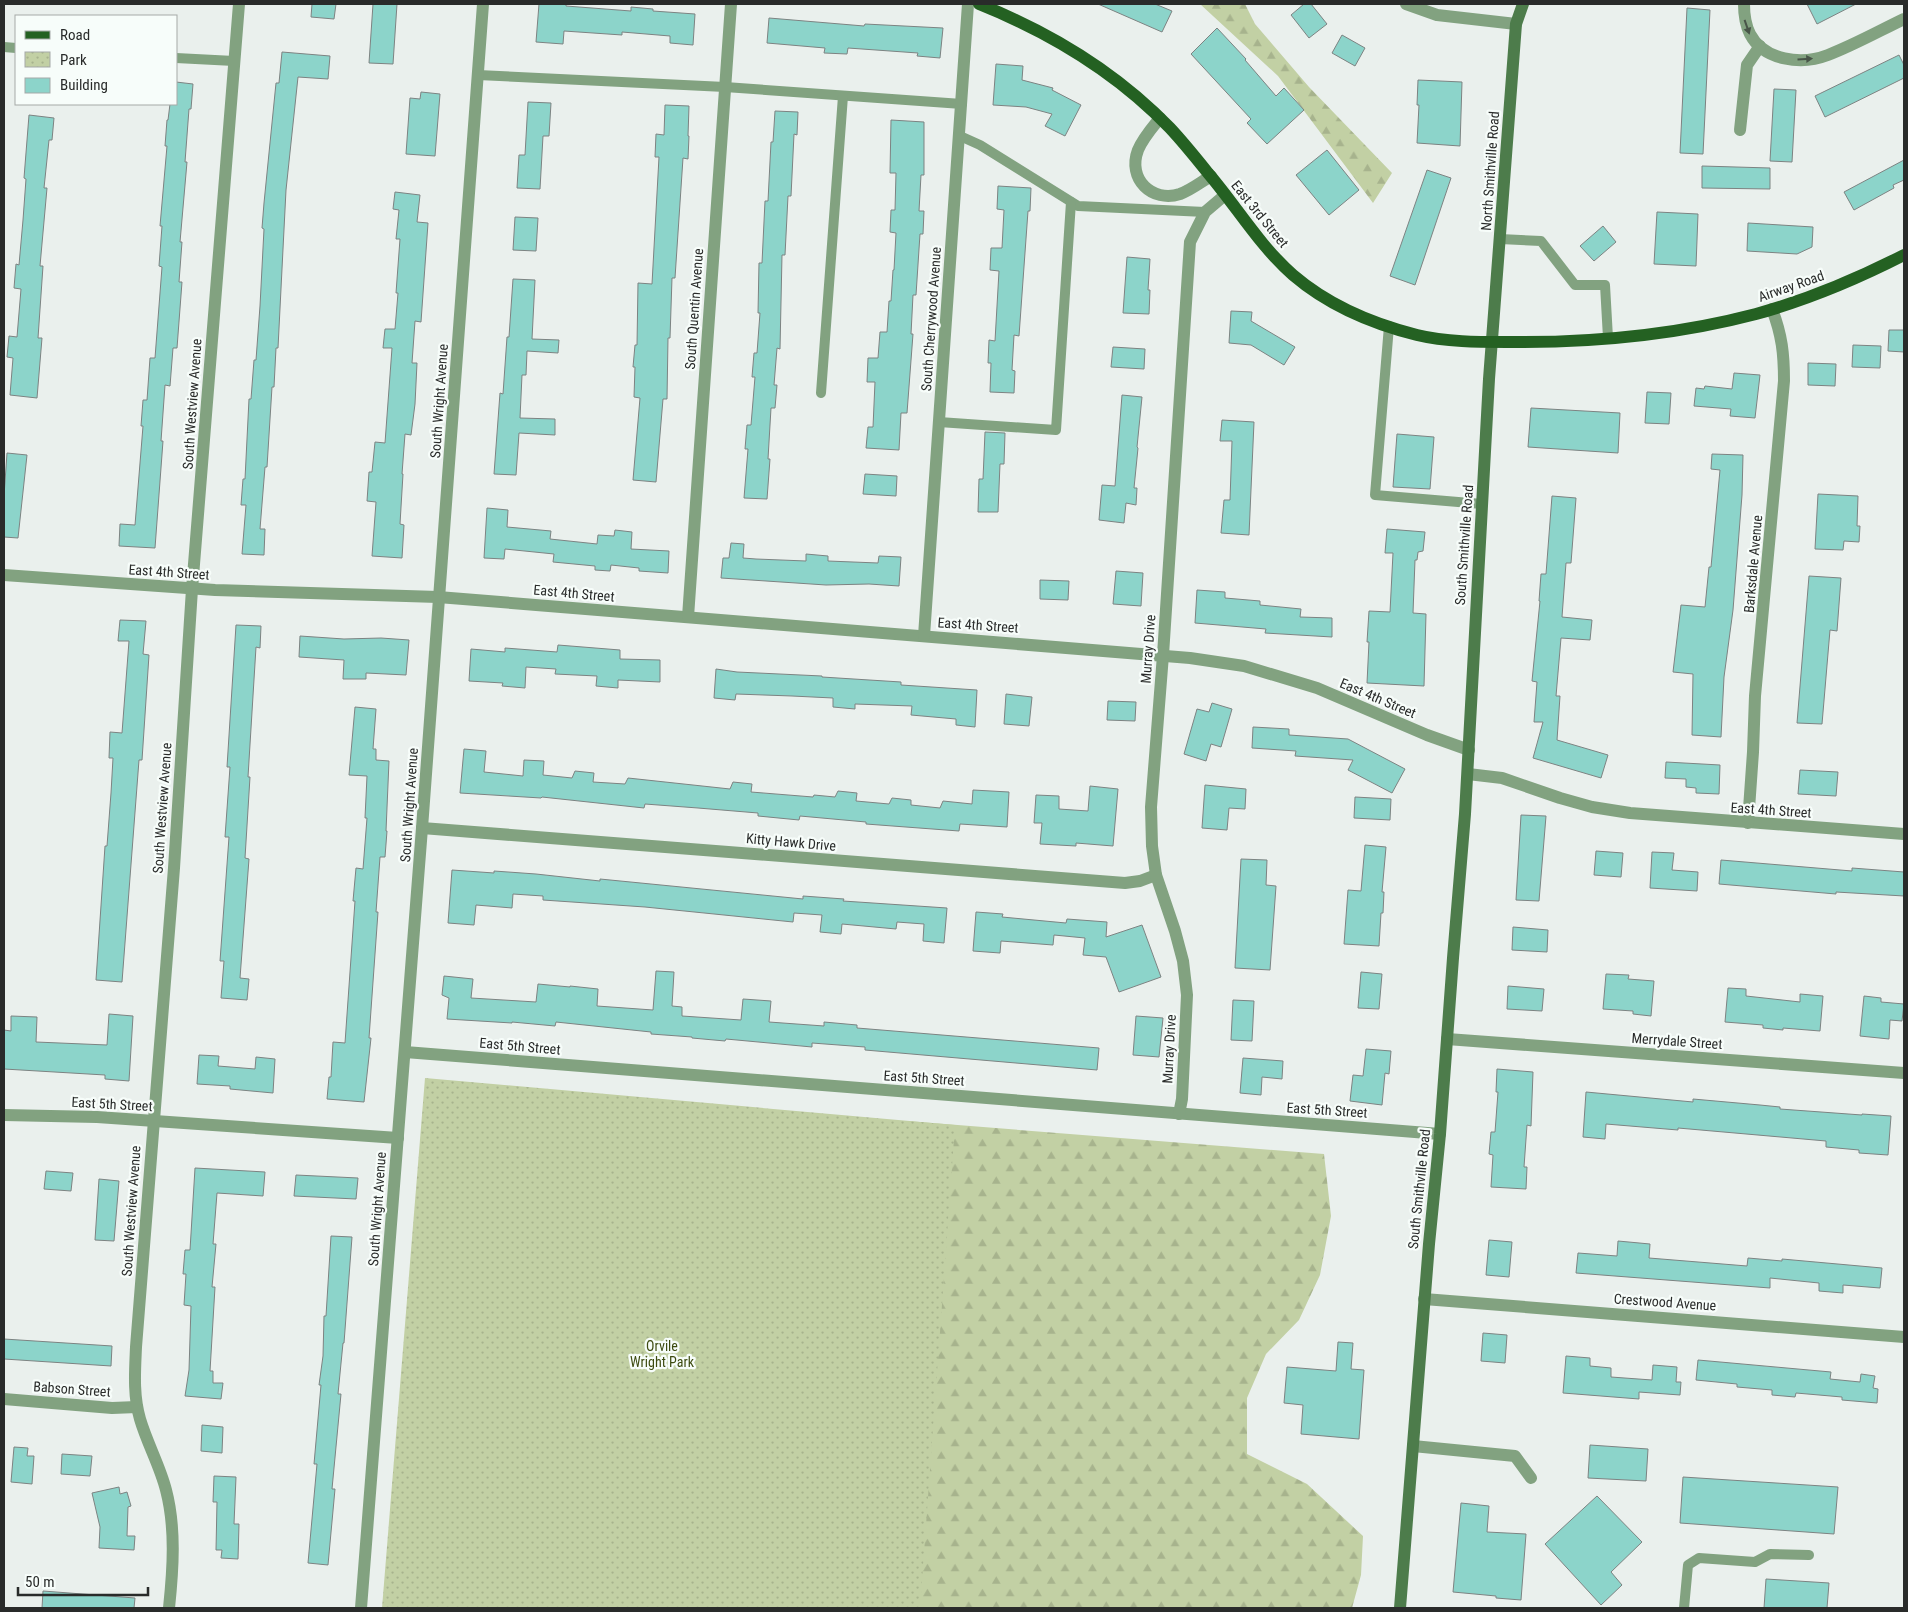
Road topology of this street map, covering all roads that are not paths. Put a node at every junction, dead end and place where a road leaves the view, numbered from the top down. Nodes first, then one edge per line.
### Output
1 (239, 4) edge
2 (483, 4) edge
3 (731, 4) edge
4 (968, 4) edge
5 (979, 4) edge
6 (1406, 4) edge
7 (1523, 4) edge
8 (1744, 4) edge
9 (1904, 19) edge
10 (1516, 24) junction
11 (1760, 46) junction
12 (178, 58) edge
13 (234, 61) junction
14 (478, 75) junction
15 (725, 87) junction
16 (843, 96) junction
17 (962, 104) junction
18 (1160, 118) junction
19 (1740, 130) dead end
20 (960, 136) junction
21 (1211, 176) junction
22 (1225, 195) junction
23 (1072, 202) junction
24 (1205, 212) junction
25 (1500, 239) junction
26 (1904, 254) edge
27 (1772, 309) junction
28 (1389, 326) junction
29 (1682, 329) joint
30 (1608, 338) junction
31 (1492, 342) junction
32 (822, 393) dead end
33 (939, 422) junction
34 (1482, 504) junction
35 (4, 575) edge
36 (192, 588) junction
37 (438, 597) junction
38 (688, 617) junction
39 (924, 636) junction
40 (1163, 655) junction
41 (1469, 750) junction
42 (1468, 774) junction
43 (1748, 823) junction
44 (422, 828) junction
45 (1904, 834) edge
46 (1156, 875) junction
47 (1447, 1039) junction
48 (405, 1052) junction
49 (1904, 1073) edge
50 (1179, 1114) junction
51 (4, 1115) edge
52 (153, 1121) junction
53 (1440, 1134) junction
54 (398, 1138) junction
55 (1424, 1299) junction
56 (1904, 1337) edge
57 (4, 1399) edge
58 (137, 1407) junction
59 (1413, 1446) junction
60 (1531, 1478) dead end
61 (1809, 1555) dead end
62 (170, 1608) edge
63 (361, 1608) edge
64 (1400, 1608) edge
65 (1684, 1608) edge

1 - 13 street, South Westview Avenue
2 - 14 street, South Wright Avenue
3 - 15 street, South Quentin Avenue
4 - 17 street, South Cherrywood Avenue
5 - 18 main road, East 3rd Street
6 - 10 street
7 - 10 main road, North Smithville Road
8 -> 11 street
11 -> 9 street
10 - 25 main road, North Smithville Road
11 - 19 street
12 - 13 lane
13 - 36 street, South Westview Avenue
14 - 15 lane
14 - 37 street, South Wright Avenue
15 - 16 lane
15 - 38 street, South Quentin Avenue
16 - 17 lane
16 - 32 lane
17 - 20 street, South Cherrywood Avenue
18 - 21 main road, East 3rd Street
18 - 21 street
20 - 23 lane
20 - 33 street, South Cherrywood Avenue
21 - 22 main road, East 3rd Street
22 - 24 street, Murray Drive
22 - 28 main road, East 3rd Street
23 - 24 lane
23 - 33 lane
24 - 40 street, Murray Drive
25 - 30 lane
25 - 31 main road, North Smithville Road
26 - 27 main road, Airway Road
27 - 29 main road, Airway Road
27 - 43 street, Barksdale Avenue
28 - 31 main road, East 3rd Street
28 - 34 lane
29 - 30 main road, East 3rd Street
30 - 31 main road, East 3rd Street
31 - 34 main road, South Smithville Road
33 - 39 street, South Cherrywood Avenue
34 - 41 main road, South Smithville Road
35 - 36 street, East 4th Street
36 - 37 street, East 4th Street
36 - 52 street, South Westview Avenue
37 - 38 street, East 4th Street
37 - 44 street, South Wright Avenue
38 - 39 street, East 4th Street
39 - 40 street, East 4th Street
40 - 41 street, East 4th Street
40 - 46 street, Murray Drive
41 - 42 main road
42 - 43 street, East 4th Street
42 - 47 main road, South Smithville Road
43 - 45 street, East 4th Street
44 - 46 street, Kitty Hawk Drive
44 - 48 street, South Wright Avenue
46 - 50 street, Murray Drive
47 - 49 street, Merrydale Street
47 - 53 main road, South Smithville Road
48 - 50 street, East 5th Street
48 - 54 street, South Wright Avenue
50 - 53 street, East 5th Street
51 - 52 street, East 5th Street
52 - 54 street, East 5th Street
52 - 58 street, South Westview Avenue
53 - 55 main road, South Smithville Road
54 - 63 street, South Wright Avenue
55 - 56 street, Crestwood Avenue
55 - 59 main road, South Smithville Road
57 - 58 street, Babson Street
58 - 62 street, South Westview Avenue
59 - 60 street
59 - 64 main road, South Smithville Road
61 - 65 lane

